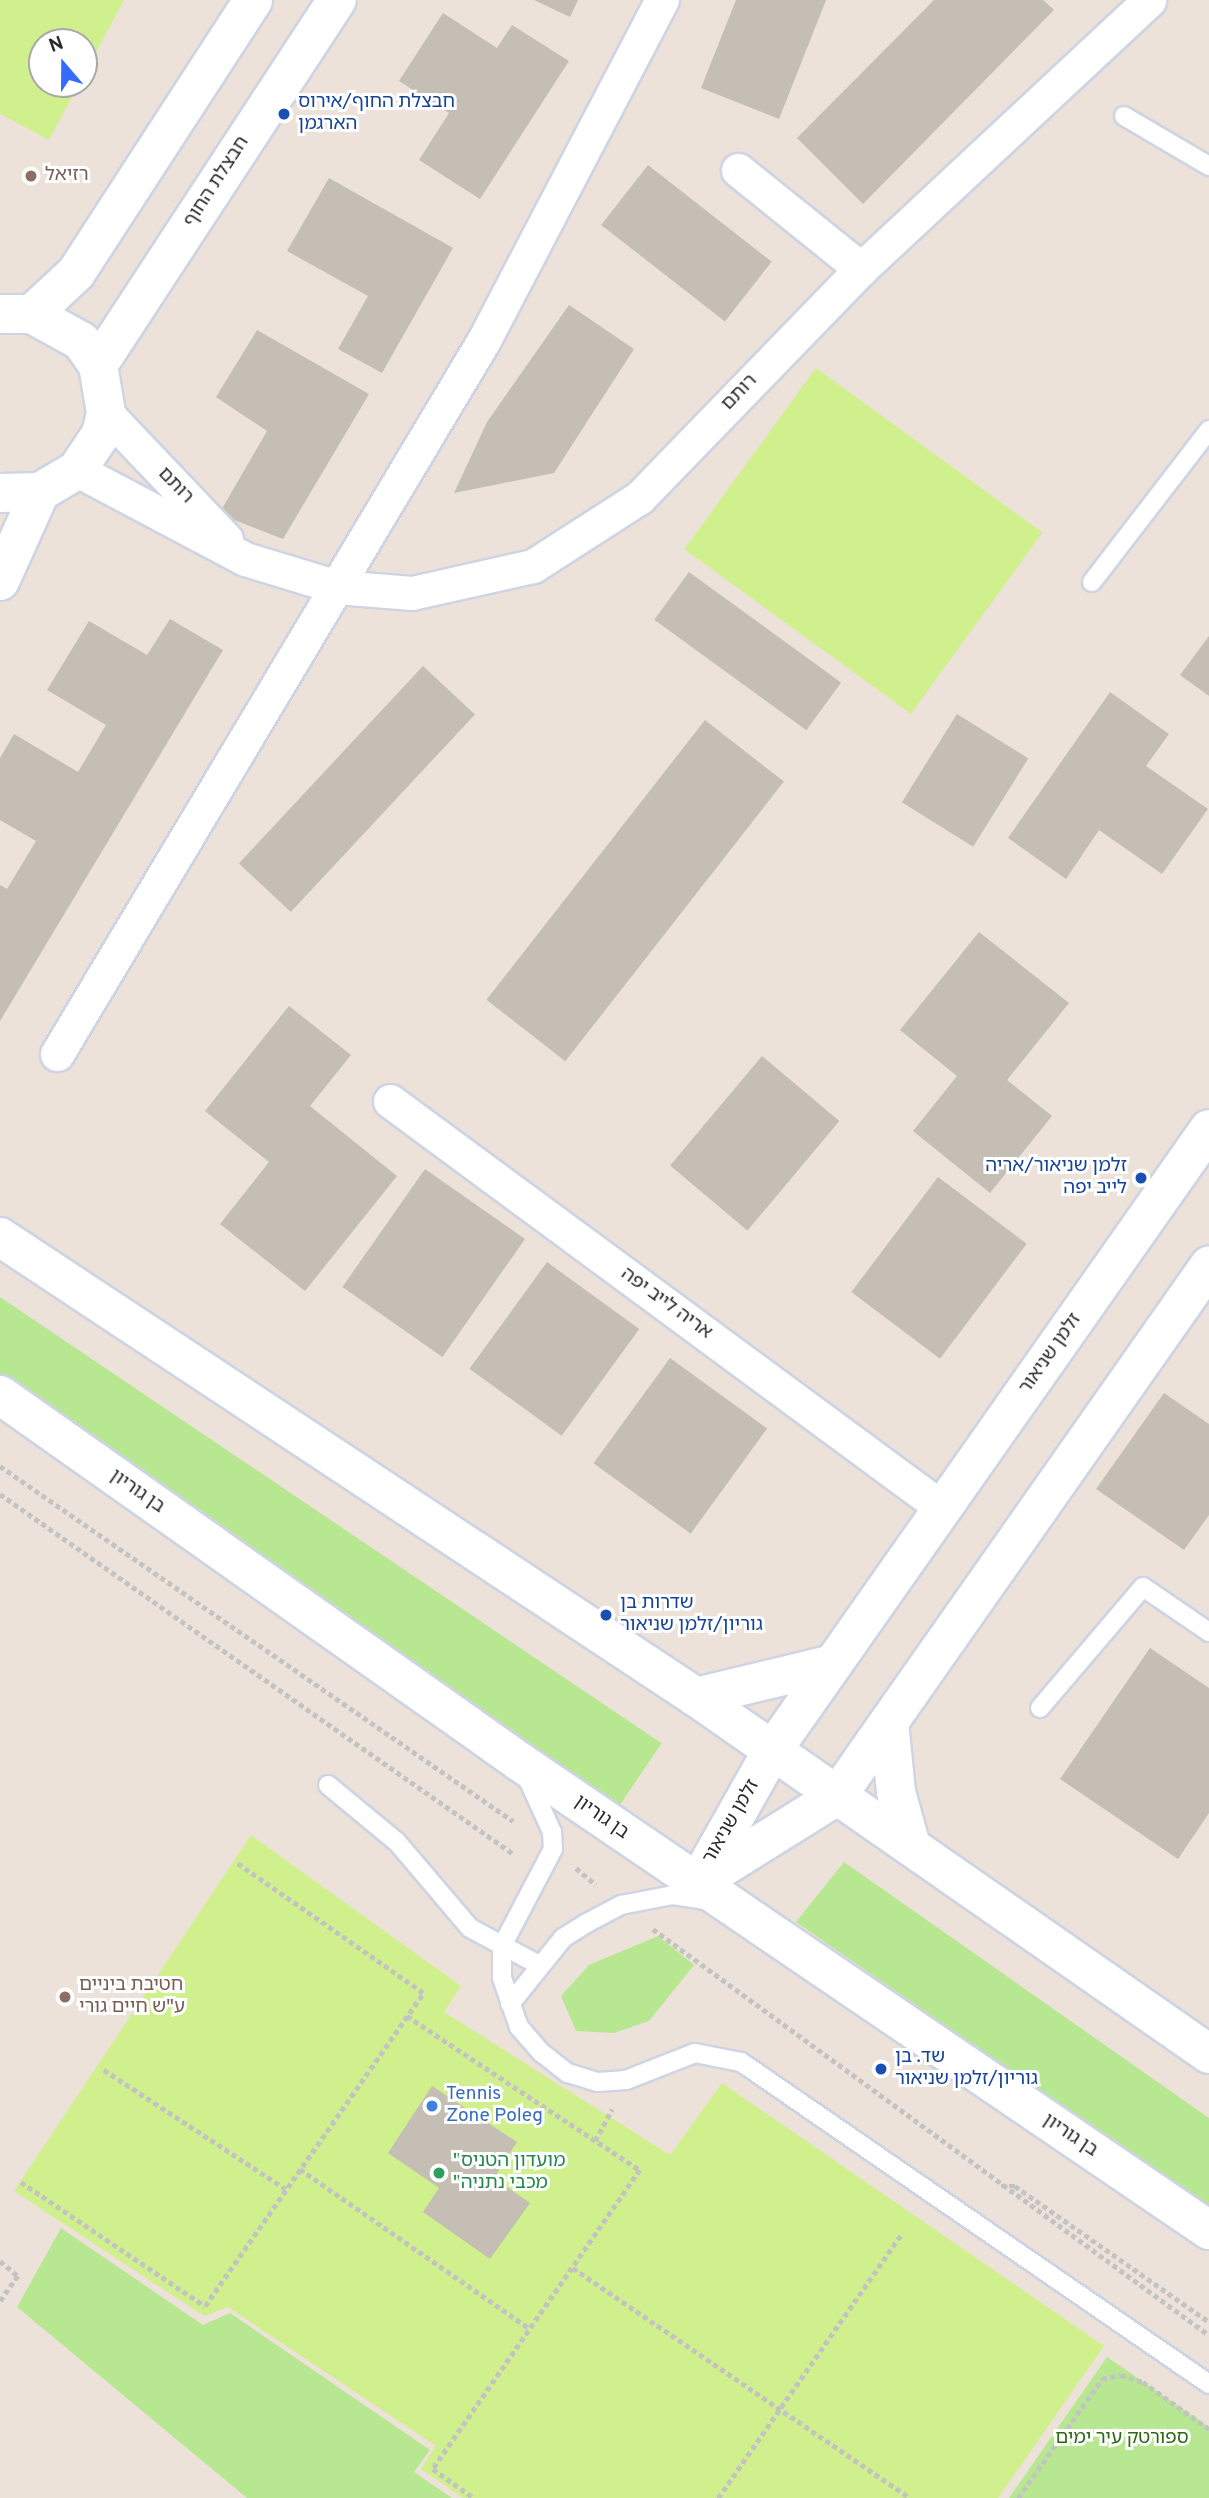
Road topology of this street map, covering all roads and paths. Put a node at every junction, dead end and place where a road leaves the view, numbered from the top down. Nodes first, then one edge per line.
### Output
1 (253, 0) edge
2 (337, 0) edge
3 (662, 0) edge
4 (1133, 5) edge
5 (1124, 116) dead end
6 (1209, 166) edge
7 (738, 170) dead end
8 (861, 269) junction
9 (16, 314) edge
10 (98, 365) junction
11 (106, 413) junction
12 (1209, 430) edge
13 (77, 470) junction
14 (40, 492) junction
15 (0, 493) edge
16 (245, 559) junction
17 (0, 581) edge
18 (1092, 582) dead end
19 (337, 587) junction
20 (57, 1054) dead end
21 (390, 1101) dead end
22 (1209, 1129) edge
23 (0, 1237) edge
24 (1209, 1266) edge
25 (0, 1395) edge
26 (0, 1494) edge
27 (942, 1508) junction
28 (1209, 1632) edge
29 (833, 1664) junction
30 (696, 1697) junction
31 (1040, 1708) dead end
32 (889, 1722) junction
33 (772, 1751) junction
34 (520, 1762) junction
35 (328, 1785) dead end
36 (838, 1796) junction
37 (911, 1846) junction
38 (235, 1862) dead end
39 (542, 1874) junction
40 (711, 1893) junction
41 (502, 1946) junction
42 (539, 1965) junction
43 (510, 2004) junction
44 (407, 2017) junction
45 (1209, 2054) edge
46 (104, 2070) dead end
47 (300, 2169) junction
48 (21, 2182) dead end
49 (1001, 2186) dead end
50 (285, 2189) junction
51 (1209, 2230) edge
52 (902, 2233) dead end
53 (0, 2261) edge
54 (573, 2268) junction
55 (0, 2302) edge
56 (1209, 2322) edge
57 (529, 2328) junction
58 (1209, 2384) edge
59 (780, 2409) junction
60 (1209, 2429) edge
61 (474, 2498) edge
62 (719, 2498) edge
63 (910, 2498) edge
64 (1018, 2498) edge

1 - 9 main road
2 - 10 main road, חבצלת החוף
3 - 19 street
4 - 8 street, רותם
5 - 6 lane
7 - 8 street
8 - 19 street, רותם
9 - 10 main road
10 - 11 main road
11 - 13 main road
11 - 16 street, רותם
12 - 18 lane
13 - 14 main road
13 - 16 street, רותם
14 - 15 main road
14 - 17 main road
16 - 19 street, רותם
19 - 20 street
21 - 27 street, אריה לייב יפה
22 - 27 main road, זלמן שניאור
23 - 30 main road
24 - 32 main road, זלמן שניאור
25 - 34 main road, בן גוריון
26 - 39 path
27 - 29 main road, זלמן שניאור
28 - 31 lane
29 - 30 main road
29 - 33 main road, זלמן שניאור
30 - 33 main road
32 - 36 main road, זלמן שניאור
32 - 37 main road
33 - 36 main road
33 - 40 main road, זלמן שניאור
34 - 39 lane
34 - 40 main road, בן גוריון
35 - 41 lane
36 - 37 main road
36 - 40 main road, זלמן שניאור
37 - 45 main road
38 - 44 path
39 - 41 lane
40 - 42 lane
40 - 51 main road, בן גוריון
41 - 42 lane
41 - 43 lane
42 - 43 lane
43 - 58 lane
44 - 47 path
44 - 54 path
46 - 50 path
47 - 50 path
47 - 57 path
48 - 50 path
49 - 56 path
52 - 59 path
53 - 55 path
54 - 57 path
54 - 59 path
57 - 61 path
59 - 62 path
59 - 63 path
60 - 64 path

